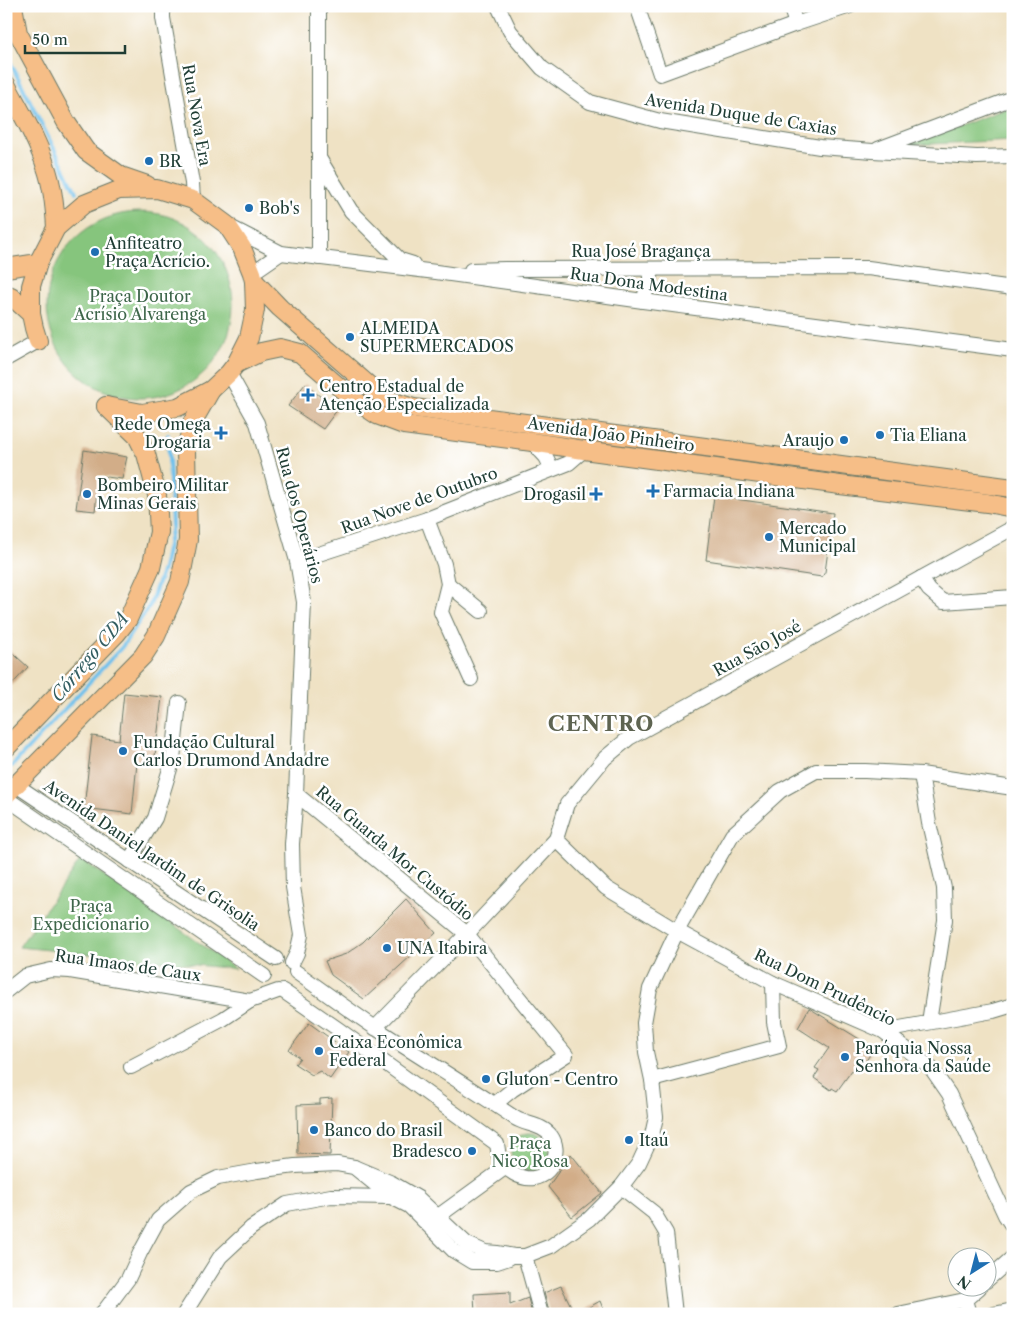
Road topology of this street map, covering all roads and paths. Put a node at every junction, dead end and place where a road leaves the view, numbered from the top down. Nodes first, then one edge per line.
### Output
1 (12, 6) edge
2 (163, 6) edge
3 (319, 6) edge
4 (498, 6) edge
5 (637, 6) edge
6 (790, 6) edge
7 (850, 6) edge
8 (796, 24) junction
9 (6, 84) edge
10 (1013, 98) edge
11 (873, 151) junction
12 (1013, 156) edge
13 (319, 158) junction
14 (157, 189) junction
15 (193, 200) junction
16 (227, 226) junction
17 (56, 228) junction
18 (281, 253) junction
19 (319, 258) junction
20 (38, 263) junction
21 (6, 268) edge
22 (654, 269) junction
23 (436, 272) junction
24 (253, 277) junction
25 (1013, 288) edge
26 (6, 294) edge
27 (643, 301) junction
28 (31, 314) junction
29 (38, 342) joint
30 (1013, 350) edge
31 (6, 359) edge
32 (232, 369) junction
33 (211, 390) junction
34 (532, 442) junction
35 (584, 450) junction
36 (552, 469) junction
37 (1013, 488) edge
38 (1013, 508) edge
39 (427, 518) junction
40 (1013, 526) edge
41 (297, 561) junction
42 (921, 578) junction
43 (448, 584) junction
44 (1013, 597) edge
45 (481, 611) dead end
46 (471, 679) dead end
47 (180, 703) dead end
48 (6, 748) edge
49 (921, 774) junction
50 (1013, 788) edge
51 (9, 791) edge
52 (296, 794) junction
53 (556, 839) junction
54 (129, 861) junction
55 (677, 931) junction
56 (467, 934) junction
57 (276, 959) junction
58 (294, 968) junction
59 (265, 978) junction
60 (773, 983) junction
61 (6, 991) edge
62 (280, 991) junction
63 (215, 995) junction
64 (250, 1001) junction
65 (1013, 1005) edge
66 (223, 1019) junction
67 (930, 1022) junction
68 (375, 1028) junction
69 (338, 1029) junction
70 (883, 1031) junction
71 (131, 1067) dead end
72 (652, 1080) junction
73 (495, 1104) junction
74 (354, 1167) junction
75 (506, 1167) junction
76 (621, 1187) junction
77 (391, 1197) junction
78 (437, 1217) junction
79 (1013, 1227) edge
80 (520, 1256) junction
81 (1013, 1257) edge
82 (996, 1271) edge
83 (967, 1298) edge
84 (965, 1300) junction
85 (1013, 1310) edge
86 (187, 1312) edge
87 (101, 1314) edge
88 (541, 1314) edge
89 (675, 1314) edge
90 (898, 1314) edge
91 (968, 1314) edge
92 (994, 1314) edge

1 - 14 main road
2 - 15 street, Rua Nova Era
3 - 13 street
4 - 11 street, Avenida Duque de Caxias
5 - 8 street
6 - 8 street
7 - 8 street
9 - 17 main road
10 - 11 street, Avenida Duque de Caxias
11 - 12 street, Avenida Duque de Caxias
13 - 19 street
13 - 23 street, Rua José Bragança
14 - 15 main road
14 - 17 main road
15 - 16 main road
16 - 18 street, Rua Dona Modestina
16 - 24 main road
17 - 20 main road
18 - 19 street, Rua Dona Modestina
18 - 24 street
19 - 23 street, Rua Dona Modestina
20 - 21 main road
20 - 28 main road
22 - 23 street, Rua José Bragança
22 - 25 street, Rua José Bragança
22 - 27 street
23 - 27 street, Rua Dona Modestina
24 - 32 main road
24 - 37 main road, Avenida João Pinheiro
26 - 28 main road
27 - 30 street, Rua Dona Modestina
28 - 29 main road
29 - 31 street
32 - 33 main road
32 - 34 main road, Avenida João Pinheiro
32 - 41 street, Rua dos Operários
33 - 48 main road
33 - 51 main road
34 - 35 main road, Avenida João Pinheiro
34 - 36 street
35 - 36 street, Rua Nove de Outubro
35 - 38 main road, Avenida João Pinheiro
36 - 39 street, Rua Nove de Outubro
39 - 41 street, Rua Nove de Outubro
39 - 43 street
40 - 42 street, Rua São José
41 - 52 street, Rua dos Operários
42 - 44 street
42 - 53 street, Rua São José
43 - 45 street
43 - 46 street
47 - 54 street
49 - 50 street
49 - 55 street
49 - 67 street
51 - 54 street, Avenida Daniel Jardim de Grisolia
51 - 59 street
52 - 56 street, Rua Guarda Mor Custódio
52 - 58 street, Rua dos Operários
53 - 55 street, Rua Dom Prudêncio
53 - 56 street
54 - 57 street, Avenida Daniel Jardim de Grisolia
55 - 60 street, Rua Dom Prudêncio
55 - 72 street
56 - 68 street
56 - 73 street, Rua Guarda Mor Custódio
57 - 58 street, Avenida Daniel Jardim de Grisolia
57 - 59 street
58 - 62 street
58 - 68 street, Avenida Daniel Jardim de Grisolia
59 - 62 street
59 - 64 street
60 - 70 street, Rua Dom Prudêncio
60 - 72 street
61 - 63 street, Rua Imaos de Caux
62 - 64 street
62 - 69 street
63 - 64 street, Rua Imaos de Caux
63 - 66 street
64 - 66 street
65 - 67 street
66 - 71 street
67 - 70 street
68 - 69 street
68 - 73 street, Avenida Daniel Jardim de Grisolia
69 - 75 street
70 - 79 street, Rua Dom Prudêncio
72 - 76 street
73 - 75 street
74 - 77 street
74 - 78 street
74 - 87 street
75 - 78 street
76 - 80 street
76 - 89 street
77 - 80 street
77 - 86 street
78 - 80 street
80 - 88 street
81 - 82 street
83 - 84 street
84 - 90 street
84 - 91 street
85 - 92 street

